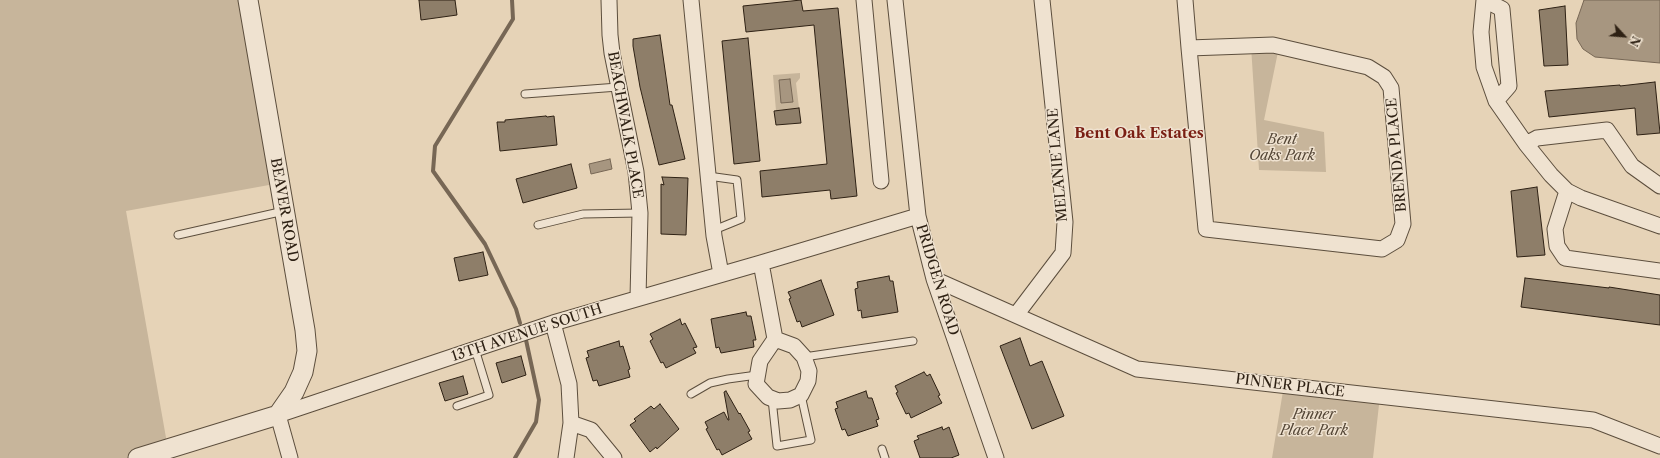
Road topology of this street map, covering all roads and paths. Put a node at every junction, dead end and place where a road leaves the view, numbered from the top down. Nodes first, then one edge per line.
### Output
1 (248, 0) edge
2 (609, 0) edge
3 (691, 0) edge
4 (864, 0) edge
5 (895, 0) edge
6 (1042, 0) edge
7 (1185, 0) edge
8 (1485, 0) edge
9 (1189, 48) junction
10 (618, 87) junction
11 (526, 94) dead end
12 (1496, 101) junction
13 (1526, 144) junction
14 (708, 176) junction
15 (880, 181) dead end
16 (1660, 186) edge
17 (1567, 191) junction
18 (284, 211) junction
19 (640, 213) junction
20 (918, 216) junction
21 (538, 225) dead end
22 (1660, 226) edge
23 (714, 230) junction
24 (178, 235) dead end
25 (761, 263) junction
26 (1660, 271) edge
27 (721, 274) junction
28 (934, 279) junction
29 (638, 298) junction
30 (1016, 315) junction
31 (553, 323) junction
32 (775, 339) junction
33 (913, 341) dead end
34 (476, 349) junction
35 (804, 357) junction
36 (757, 375) junction
37 (692, 394) dead end
38 (801, 395) junction
39 (772, 399) junction
40 (456, 406) dead end
41 (278, 415) junction
42 (571, 423) junction
43 (1660, 446) edge
44 (882, 450) dead end
45 (138, 458) edge
46 (290, 458) edge
47 (566, 458) edge
48 (614, 458) edge
49 (885, 458) edge
50 (996, 458) edge

1 - 18 street, BEAVER ROAD
2 - 10 street, BEACHWALK PLACE
3 - 14 street
4 - 15 street
5 - 20 street, PRIDGEN ROAD
6 - 30 street, MELANIE LANE
7 - 9 street
8 - 12 street
8 - 12 street
9 - 9 street, BRENDA PLACE
10 - 11 lane
10 - 19 street, BEACHWALK PLACE
12 - 13 street
13 - 16 street
13 - 17 street
14 - 23 street
14 - 23 lane
17 - 22 street
17 - 26 street
18 - 24 lane
18 - 41 street, BEAVER ROAD
19 - 21 lane
19 - 29 street, BEACHWALK PLACE
20 - 25 street, 13TH AVENUE SOUTH
20 - 28 street, PRIDGEN ROAD
23 - 27 street
25 - 27 street, 13TH AVENUE SOUTH
25 - 32 street
27 - 29 street, 13TH AVENUE SOUTH
28 - 30 street, PINNER PLACE
28 - 50 street, PRIDGEN ROAD
29 - 31 street, 13TH AVENUE SOUTH
30 - 43 street, PINNER PLACE
31 - 34 street, 13TH AVENUE SOUTH
31 - 42 street
32 - 35 street
32 - 36 street
33 - 35 lane
34 - 40 lane
34 - 41 street, 13TH AVENUE SOUTH
35 - 38 street
36 - 37 lane
36 - 39 street
38 - 39 street
38 - 39 lane
41 - 45 street, 13TH AVENUE SOUTH
41 - 46 street
42 - 47 street
42 - 48 street
44 - 49 lane

